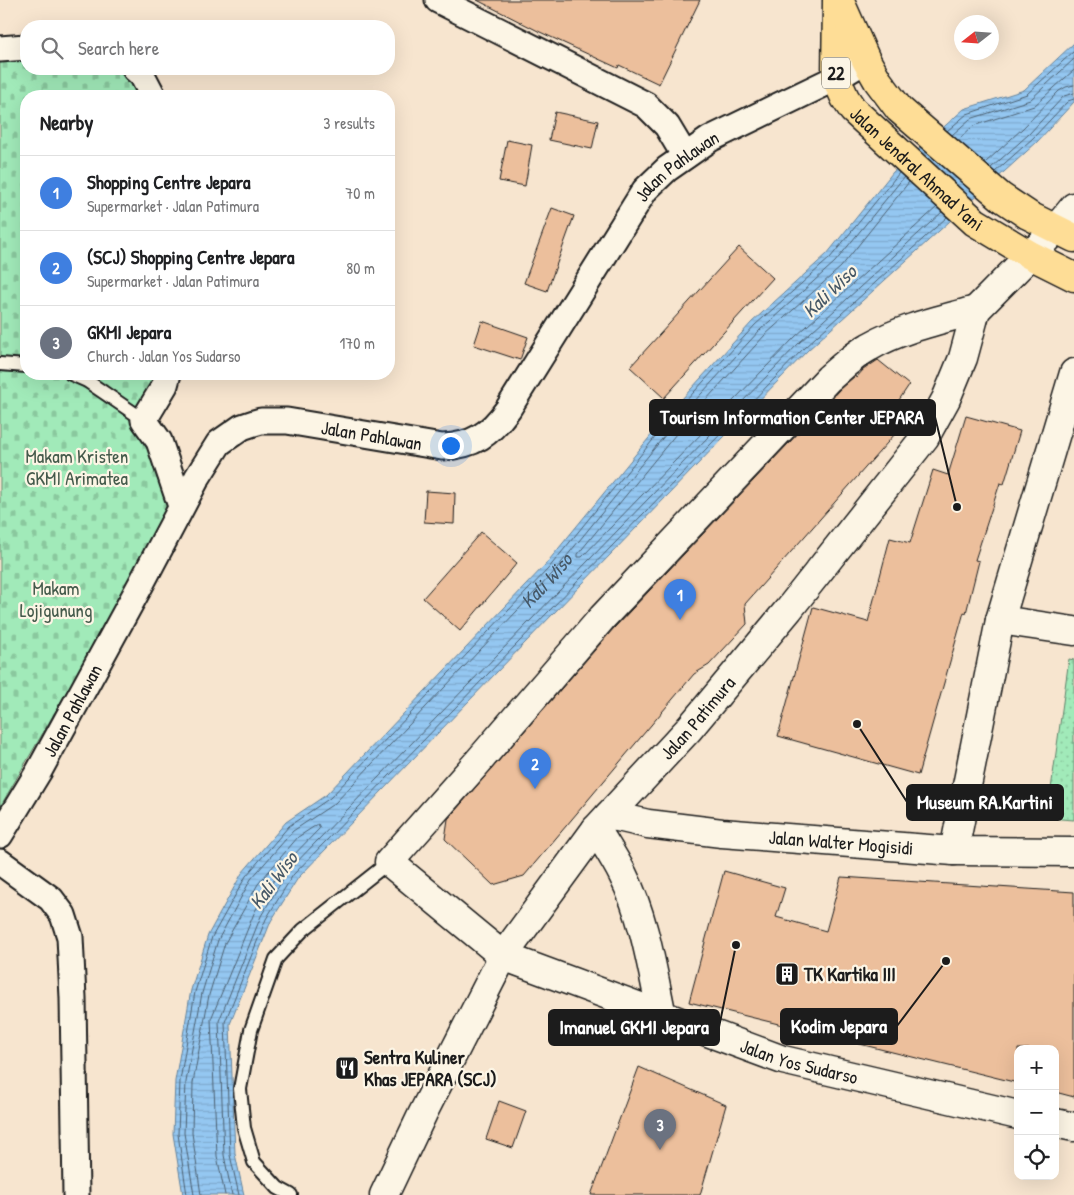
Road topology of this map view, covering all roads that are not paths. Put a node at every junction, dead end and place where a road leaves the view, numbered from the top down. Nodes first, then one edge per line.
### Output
1 (438, 0) edge
2 (838, 0) edge
3 (20, 48) edge
4 (0, 49) edge
5 (866, 60) junction
6 (142, 75) edge
7 (836, 78) junction
8 (150, 90) edge
9 (685, 156) junction
10 (1074, 207) edge
11 (1065, 234) edge
12 (1030, 255) junction
13 (1074, 277) edge
14 (976, 310) junction
15 (0, 364) edge
16 (20, 366) edge
17 (1074, 373) edge
18 (85, 380) edge
19 (166, 380) edge
20 (144, 420) junction
21 (181, 506) junction
22 (1000, 620) junction
23 (1074, 631) edge
24 (602, 822) junction
25 (0, 835) edge
26 (954, 851) junction
27 (1074, 852) edge
28 (0, 862) edge
29 (389, 862) junction
30 (503, 956) junction
31 (662, 1016) junction
32 (1014, 1113) edge
33 (1059, 1124) edge
34 (1074, 1127) edge
35 (76, 1195) edge
36 (291, 1195) edge
37 (384, 1195) edge

1 - 9 street
2 - 5 highway, Jalan Jendral Ahmad Yani / 22
2 - 7 highway, Jalan Jendral Ahmad Yani / 22
3 - 4 street
5 - 7 street, Jalan Pahlawan
5 - 11 highway, Jalan Jendral Ahmad Yani / 22
6 - 8 street
7 - 9 street, Jalan Pahlawan
7 - 12 highway, Jalan Jendral Ahmad Yani / 22
9 - 21 street, Jalan Pahlawan
10 - 11 street, Jalan Patimura
11 - 12 street, Jalan Patimura
12 - 13 highway, 22
12 - 14 street, Jalan Patimura
14 - 24 street, Jalan Patimura
14 - 29 street
15 - 16 lane
17 - 22 street
18 - 20 lane
19 - 20 street
20 - 21 street
21 - 25 street, Jalan Pahlawan
22 - 23 street
22 - 26 street
24 - 26 street, Jalan Walter Mogisidi
24 - 30 street, Jalan Patimura
24 - 31 street
26 - 27 street, Jalan Walter Mogisidi
28 - 35 street
29 - 30 street, Jalan Yos Sudarso
29 - 36 lane
30 - 31 street, Jalan Yos Sudarso
30 - 37 street, Jalan Patimura
31 - 32 street, Jalan Yos Sudarso
33 - 34 street

